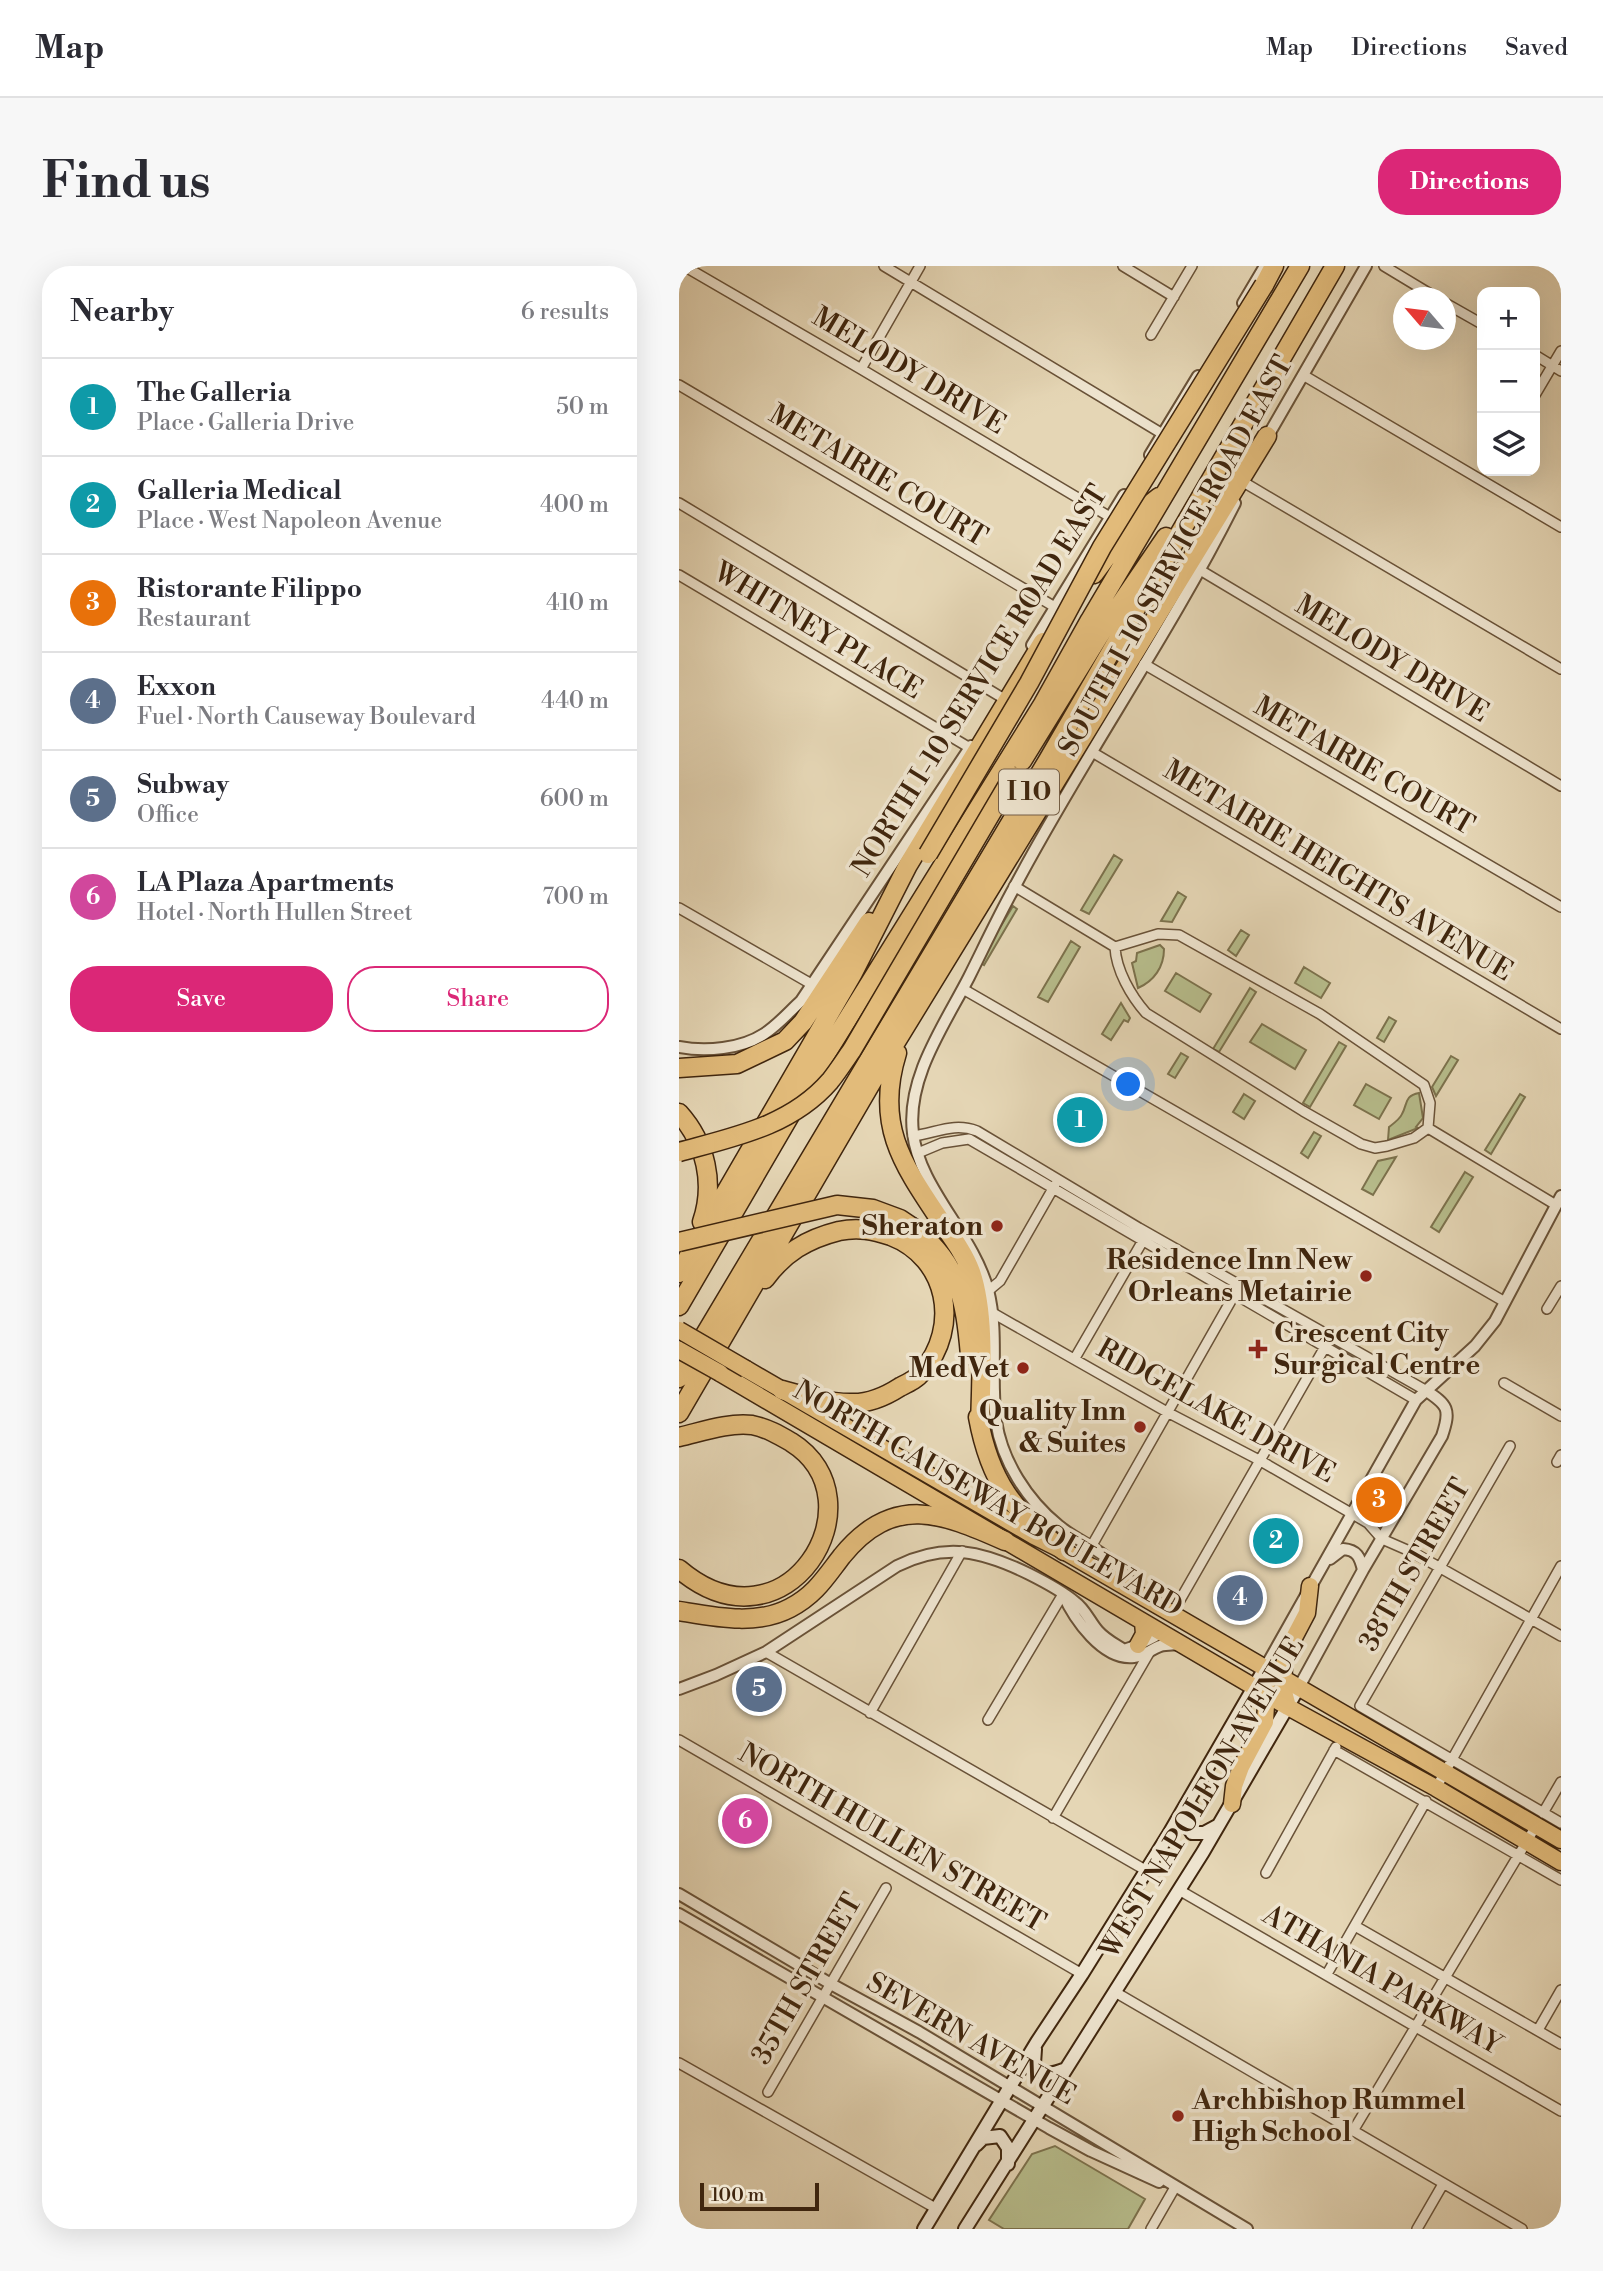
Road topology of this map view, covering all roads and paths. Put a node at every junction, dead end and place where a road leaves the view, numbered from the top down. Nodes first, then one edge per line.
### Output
1 (684, 266) edge
2 (884, 266) edge
3 (920, 266) edge
4 (1123, 266) edge
5 (1192, 266) edge
6 (1265, 266) edge
7 (1274, 266) edge
8 (1300, 266) edge
9 (1335, 266) edge
10 (1366, 266) edge
11 (1384, 266) edge
12 (911, 282) junction
13 (1419, 287) edge
14 (1174, 297) junction
15 (1456, 309) edge
16 (1477, 321) edge
17 (1151, 335) dead end
18 (1561, 351) edge
19 (1540, 358) edge
20 (1557, 368) edge
21 (861, 369) junction
22 (1303, 375) junction
23 (679, 385) edge
24 (1540, 389) edge
25 (1243, 425) junction
26 (1161, 433) junction
27 (1267, 436) junction
28 (1486, 476) edge
29 (1483, 482) junction
30 (1245, 483) junction
31 (1170, 488) junction
32 (679, 503) edge
33 (1109, 517) junction
34 (1561, 527) edge
35 (1200, 570) junction
36 (679, 575) edge
37 (1055, 607) junction
38 (1145, 664) junction
39 (1561, 668) edge
40 (1001, 696) junction
41 (1095, 716) junction
42 (970, 748) junction
43 (1092, 752) junction
44 (1561, 786) edge
45 (908, 865) junction
46 (1014, 886) junction
47 (1561, 907) edge
48 (679, 908) edge
49 (1115, 947) junction
50 (963, 989) junction
51 (815, 991) junction
52 (913, 1018) junction
53 (1561, 1029) edge
54 (679, 1047) edge
55 (679, 1057) edge
56 (824, 1057) junction
57 (679, 1068) edge
58 (679, 1113) edge
59 (1428, 1128) junction
60 (913, 1136) junction
61 (679, 1152) edge
62 (918, 1153) junction
63 (1055, 1184) junction
64 (1558, 1201) edge
65 (1146, 1237) junction
66 (699, 1239) junction
67 (679, 1242) edge
68 (679, 1273) edge
69 (1239, 1285) junction
70 (1561, 1286) edge
71 (988, 1290) junction
72 (1234, 1295) junction
73 (1505, 1302) junction
74 (679, 1306) edge
75 (1547, 1308) dead end
76 (991, 1312) junction
77 (737, 1315) junction
78 (679, 1330) edge
79 (1330, 1338) junction
80 (1324, 1348) junction
81 (679, 1350) edge
82 (1075, 1358) junction
83 (679, 1378) edge
84 (1504, 1383) dead end
85 (782, 1390) junction
86 (1425, 1390) junction
87 (1416, 1400) junction
88 (1167, 1412) junction
89 (679, 1413) edge
90 (1561, 1416) edge
91 (980, 1427) junction
92 (679, 1437) edge
93 (1510, 1446) dead end
94 (1259, 1460) junction
95 (1353, 1514) junction
96 (1382, 1539) junction
97 (1006, 1541) junction
98 (1091, 1547) junction
99 (962, 1551) junction
100 (1065, 1551) junction
101 (1561, 1566) edge
102 (1439, 1568) junction
103 (679, 1569) edge
104 (1363, 1570) junction
105 (1314, 1579) junction
106 (1063, 1594) junction
107 (1148, 1600) junction
108 (679, 1611) edge
109 (1172, 1614) junction
110 (1531, 1619) junction
111 (1140, 1620) junction
112 (1163, 1632) junction
113 (1561, 1636) edge
114 (1182, 1644) junction
115 (1143, 1649) junction
116 (766, 1652) junction
117 (1242, 1655) junction
118 (1265, 1668) junction
119 (1283, 1678) junction
120 (1299, 1687) junction
121 (679, 1689) edge
122 (1261, 1691) junction
123 (1360, 1706) joint
124 (1288, 1707) junction
125 (870, 1713) junction
126 (988, 1720) dead end
127 (679, 1741) edge
128 (1222, 1744) junction
129 (1338, 1744) junction
130 (1448, 1766) junction
131 (1561, 1782) edge
132 (1436, 1788) junction
133 (1426, 1801) junction
134 (1232, 1804) junction
135 (1052, 1818) junction
136 (1540, 1819) junction
137 (1561, 1823) edge
138 (1220, 1824) junction
139 (1561, 1840) edge
140 (1522, 1849) junction
141 (1561, 1862) edge
142 (1147, 1871) junction
143 (1266, 1873) dead end
144 (1561, 1881) edge
145 (886, 1888) dead end
146 (1179, 1890) junction
147 (679, 1894) edge
148 (679, 1914) edge
149 (1355, 1926) junction
150 (1083, 1974) junction
151 (1327, 1974) junction
152 (1446, 1977) junction
153 (831, 1984) junction
154 (1561, 1990) edge
155 (1115, 1992) junction
156 (824, 1997) junction
157 (1417, 2026) junction
158 (1538, 2030) junction
159 (1037, 2042) junction
160 (1561, 2044) edge
161 (679, 2063) edge
162 (1066, 2069) junction
163 (1010, 2087) junction
164 (768, 2092) dead end
165 (1001, 2101) junction
166 (1043, 2107) junction
167 (1561, 2110) edge
168 (1035, 2120) junction
169 (1353, 2131) junction
170 (973, 2147) junction
171 (1007, 2165) junction
172 (1443, 2184) junction
173 (1174, 2189) junction
174 (937, 2208) junction
175 (1243, 2227) edge
176 (924, 2229) edge
177 (966, 2229) edge
178 (1151, 2229) edge
179 (1417, 2229) edge
180 (1522, 2229) edge

1 - 21 street, MELODY DRIVE
2 - 12 street
3 - 12 street
4 - 14 street
5 - 14 street
6 - 26 street, NORTH I-10 SERVICE ROAD EAST
7 - 56 highway, bridge
8 - 31 highway, I 10
9 - 25 highway, I 10
10 - 22 street, SOUTH I-10 SERVICE ROAD EAST
11 - 13 street
12 - 21 street
12 - 26 street
14 - 17 street
15 - 16 street
18 - 20 street
19 - 20 street
20 - 24 street
21 - 33 street, MELODY DRIVE
22 - 27 street, SOUTH I-10 SERVICE ROAD EAST
22 - 29 street
23 - 37 street, METAIRIE COURT
25 - 41 highway
25 - 61 highway, bridge
25 - 83 highway, I 10
26 - 33 street, NORTH I-10 SERVICE ROAD EAST
27 - 30 street, SOUTH I-10 SERVICE ROAD EAST
27 - 41 highway
28 - 29 street
29 - 34 street
30 - 35 street, SOUTH I-10 SERVICE ROAD EAST
30 - 39 street
31 - 45 highway
31 - 56 highway, I 10
32 - 40 street
33 - 37 street, NORTH I-10 SERVICE ROAD EAST
35 - 38 street, SOUTH I-10 SERVICE ROAD EAST
35 - 44 street, MELODY DRIVE
36 - 42 street, WHITNEY PLACE
37 - 40 street, NORTH I-10 SERVICE ROAD EAST
38 - 43 street, SOUTH I-10 SERVICE ROAD EAST
38 - 47 street, METAIRIE COURT
40 - 42 street, NORTH I-10 SERVICE ROAD EAST
41 - 52 highway
42 - 51 street, NORTH I-10 SERVICE ROAD EAST
43 - 46 street, SOUTH I-10 SERVICE ROAD EAST
43 - 53 street, METAIRIE HEIGHTS AVENUE
45 - 51 highway
45 - 66 highway
46 - 49 street
46 - 50 street, SOUTH I-10 SERVICE ROAD EAST
48 - 51 street
49 - 59 street
49 - 59 street
50 - 60 street, SOUTH I-10 SERVICE ROAD EAST
50 - 73 street
51 - 54 street, NORTH I-10 SERVICE ROAD EAST
51 - 55 highway
51 - 57 highway
52 - 77 highway
52 - 91 highway
56 - 74 highway, I 10
58 - 66 highway
59 - 64 street
60 - 62 street, SOUTH I-10 SERVICE ROAD EAST
60 - 63 street
62 - 63 street
62 - 71 street, SOUTH I-10 SERVICE ROAD EAST
63 - 65 street
63 - 71 street
64 - 73 street, WEST NAPOLEON AVENUE
65 - 69 street
65 - 72 street
65 - 82 street
66 - 68 highway
67 - 91 highway, bridge
69 - 72 street
69 - 79 street
70 - 75 street
71 - 76 street, SOUTH I-10 SERVICE ROAD EAST
72 - 80 street
72 - 88 street
73 - 86 street, WEST NAPOLEON AVENUE
76 - 82 street, RIDGELAKE DRIVE
76 - 98 street, SOUTH I-10 SERVICE ROAD EAST
77 - 85 highway
77 - 89 highway
78 - 85 highway, NORTH CAUSEWAY BOULEVARD, bridge
79 - 80 street
79 - 86 street
80 - 87 street
80 - 94 street
81 - 97 highway, NORTH CAUSEWAY BOULEVARD, bridge
82 - 88 street, RIDGELAKE DRIVE
84 - 90 street
85 - 100 highway, NORTH CAUSEWAY BOULEVARD
86 - 87 street, WEST NAPOLEON AVENUE
86 - 96 street, WEST NAPOLEON AVENUE
87 - 95 street, WEST NAPOLEON AVENUE
88 - 94 street, RIDGELAKE DRIVE
88 - 98 street
91 - 100 highway
92 - 103 highway
93 - 102 street, 38TH STREET
94 - 95 street, RIDGELAKE DRIVE
94 - 109 street
95 - 96 street, RIDGELAKE DRIVE
95 - 105 street, WEST NAPOLEON AVENUE
96 - 102 street, RIDGELAKE DRIVE
96 - 104 street, WEST NAPOLEON AVENUE
97 - 108 highway
97 - 111 highway, NORTH CAUSEWAY BOULEVARD
98 - 107 street, SOUTH I-10 SERVICE ROAD EAST
99 - 106 street
99 - 116 street
99 - 125 street
100 - 107 highway, NORTH CAUSEWAY BOULEVARD
101 - 110 street
102 - 110 street, RIDGELAKE DRIVE
102 - 123 street, 38TH STREET
104 - 105 street
104 - 120 street, WEST NAPOLEON AVENUE
105 - 118 street, WEST NAPOLEON AVENUE
105 - 119 highway
106 - 115 street
106 - 126 street
107 - 109 highway, NORTH CAUSEWAY BOULEVARD
109 - 111 highway
109 - 117 highway, NORTH CAUSEWAY BOULEVARD
110 - 113 street, RIDGELAKE DRIVE
110 - 130 street
111 - 112 highway, NORTH CAUSEWAY BOULEVARD
111 - 115 highway
112 - 114 highway, NORTH CAUSEWAY BOULEVARD
112 - 115 street
112 - 117 highway
114 - 115 street
114 - 122 highway, NORTH CAUSEWAY BOULEVARD
115 - 135 street
116 - 121 street
116 - 125 street
117 - 118 highway, NORTH CAUSEWAY BOULEVARD
118 - 119 highway, NORTH CAUSEWAY BOULEVARD
118 - 122 highway
119 - 120 highway, NORTH CAUSEWAY BOULEVARD
119 - 124 highway
120 - 124 main road, WEST NAPOLEON AVENUE
120 - 130 highway, NORTH CAUSEWAY BOULEVARD
122 - 124 highway, NORTH CAUSEWAY BOULEVARD
122 - 128 main road, WEST NAPOLEON AVENUE
122 - 134 highway
123 - 130 street, NORTH CAUSEWAY BOULEVARD
124 - 129 highway, NORTH CAUSEWAY BOULEVARD
124 - 134 main road, WEST NAPOLEON AVENUE
125 - 135 street
127 - 150 street, NORTH HULLEN STREET
128 - 138 main road
128 - 142 main road, WEST NAPOLEON AVENUE
129 - 132 highway, NORTH CAUSEWAY BOULEVARD
129 - 133 street, NORTH CAUSEWAY BOULEVARD
129 - 143 street
130 - 132 street
130 - 136 highway, NORTH CAUSEWAY BOULEVARD
131 - 136 street
132 - 140 highway, NORTH CAUSEWAY BOULEVARD
133 - 140 street, NORTH CAUSEWAY BOULEVARD
133 - 149 street
134 - 138 main road, WEST NAPOLEON AVENUE
135 - 142 street
136 - 137 street, NORTH CAUSEWAY BOULEVARD
136 - 139 highway, NORTH CAUSEWAY BOULEVARD
136 - 140 street
138 - 146 main road, WEST NAPOLEON AVENUE
140 - 141 highway, NORTH CAUSEWAY BOULEVARD
140 - 144 street, NORTH CAUSEWAY BOULEVARD
140 - 152 street
142 - 150 main road, WEST NAPOLEON AVENUE
145 - 153 street, 35TH STREET
146 - 151 street, ATHANIA PARKWAY
146 - 155 main road, WEST NAPOLEON AVENUE
147 - 153 street, SEVERN AVENUE
148 - 156 street, SEVERN AVENUE
149 - 151 street
149 - 152 street
150 - 159 main road, WEST NAPOLEON AVENUE
151 - 157 street, ATHANIA PARKWAY
152 - 157 street
152 - 158 street
153 - 156 street, 35TH STREET
153 - 163 street, SEVERN AVENUE
154 - 158 street
155 - 162 main road, WEST NAPOLEON AVENUE
155 - 169 street
156 - 164 street, 35TH STREET
156 - 165 street, SEVERN AVENUE
157 - 167 street, ATHANIA PARKWAY
157 - 169 street
158 - 160 street
159 - 162 main road
159 - 163 main road, WEST NAPOLEON AVENUE
161 - 174 street
162 - 166 main road, WEST NAPOLEON AVENUE
163 - 165 main road, WEST NAPOLEON AVENUE
163 - 166 street, SEVERN AVENUE
165 - 168 street, SEVERN AVENUE
165 - 170 main road, WEST NAPOLEON AVENUE
166 - 168 main road, WEST NAPOLEON AVENUE
166 - 175 street, SEVERN AVENUE
168 - 171 main road, WEST NAPOLEON AVENUE
168 - 173 street, SEVERN AVENUE
169 - 172 street
170 - 171 main road
170 - 174 main road, WEST NAPOLEON AVENUE
171 - 177 main road, WEST NAPOLEON AVENUE
172 - 179 street
172 - 180 street
173 - 175 street, SEVERN AVENUE
173 - 178 street
174 - 176 main road, WEST NAPOLEON AVENUE

